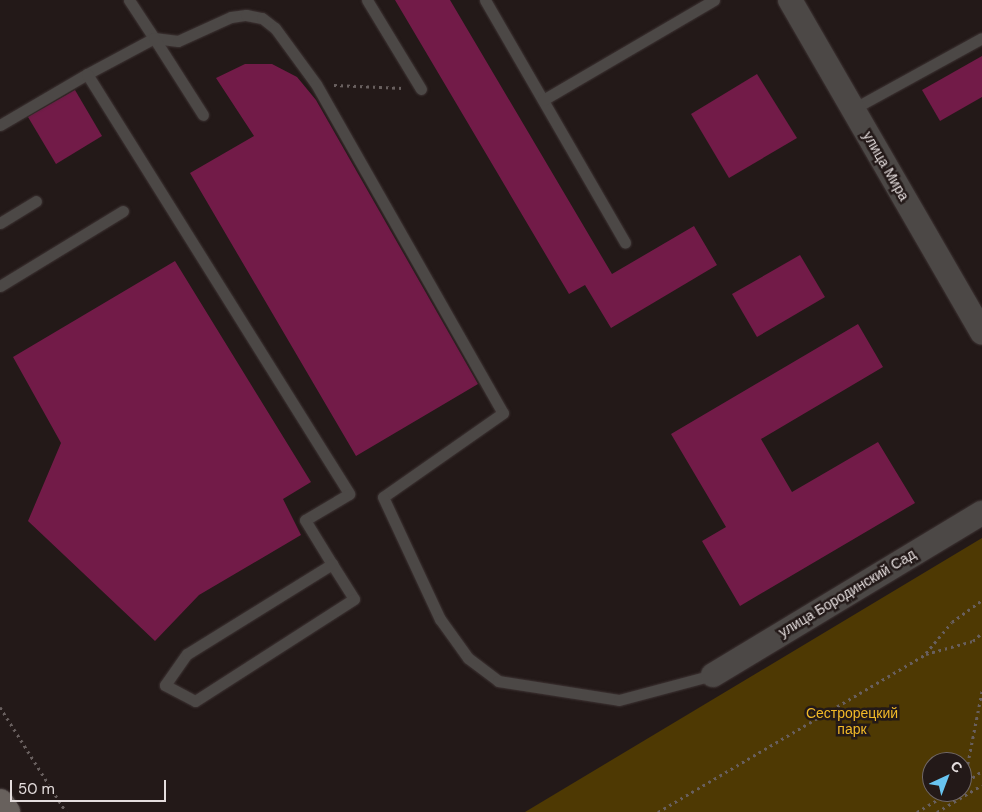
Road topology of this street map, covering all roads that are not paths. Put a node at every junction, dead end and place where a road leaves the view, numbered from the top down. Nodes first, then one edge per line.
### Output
1 (129, 0) edge
2 (367, 0) edge
3 (485, 0) edge
4 (714, 0) edge
5 (790, 0) edge
6 (154, 38) junction
7 (982, 38) edge
8 (87, 74) junction
9 (421, 89) road end
10 (543, 100) junction
11 (853, 108) junction
12 (203, 115) dead end
13 (0, 125) edge
14 (36, 201) dead end
15 (123, 211) dead end
16 (0, 223) edge
17 (625, 242) dead end
18 (0, 286) edge
19 (982, 332) edge
20 (982, 513) edge
21 (332, 564) junction
22 (713, 675) joint
23 (0, 802) edge
24 (6, 812) edge

1 - 6 lane
2 - 9 lane
3 - 10 lane
4 - 10 lane
5 - 11 street, улица Мира
6 - 8 lane
6 - 12 lane
6 - 22 lane
7 - 11 lane
8 - 13 lane
8 - 21 lane
10 - 17 lane
11 - 19 street, улица Мира
14 - 16 lane
15 - 18 lane
20 - 22 street, улица Бородинский Сад
21 - 21 lane
23 - 24 street

